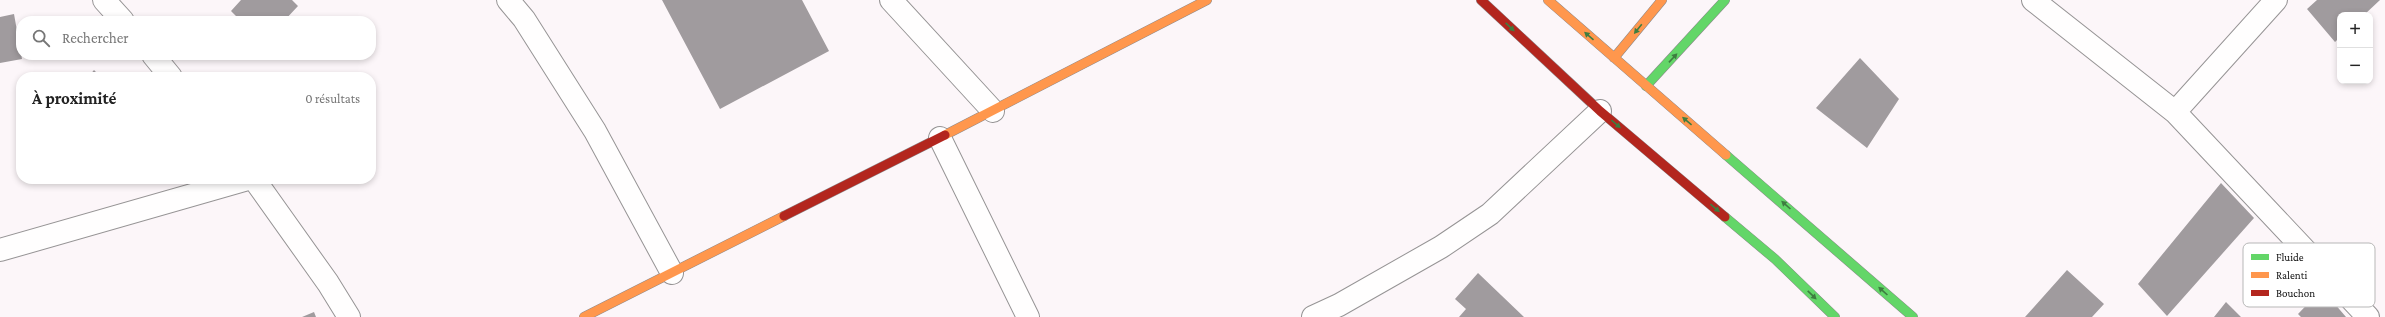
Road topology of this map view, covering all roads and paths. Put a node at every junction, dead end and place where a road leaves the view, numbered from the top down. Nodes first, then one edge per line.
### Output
1 (104, 0) edge
2 (508, 0) edge
3 (891, 0) edge
4 (1207, 0) edge
5 (1481, 0) edge
6 (1548, 0) edge
7 (1662, 0) edge
8 (1726, 0) edge
9 (2033, 0) edge
10 (2276, 0) edge
11 (118, 16) edge
12 (1614, 58) junction
13 (157, 60) edge
14 (167, 72) edge
15 (1646, 86) junction
16 (993, 111) junction
17 (1600, 111) junction
18 (2176, 112) junction
19 (940, 138) junction
20 (231, 184) edge
21 (258, 184) edge
22 (2299, 243) edge
23 (0, 250) edge
24 (672, 273) junction
25 (2359, 307) edge
26 (1345, 311) edge
27 (349, 317) edge
28 (584, 317) edge
29 (1028, 317) edge
30 (1313, 317) edge
31 (1835, 317) edge
32 (1912, 317) edge
33 (2368, 317) edge

1 - 11 street
2 - 24 street
3 - 16 street
4 - 16 main road
5 -> 17 main road
12 -> 6 main road
7 -> 12 main road
15 -> 8 main road
9 - 18 street
10 - 18 street
12 - 15 main road
13 - 14 street
32 -> 15 main road
16 - 19 main road
17 - 26 street
17 -> 31 main road
18 - 22 street
19 - 24 main road
19 - 29 street
20 - 23 street
21 - 27 street
24 - 28 main road
25 - 33 street
26 - 30 street

